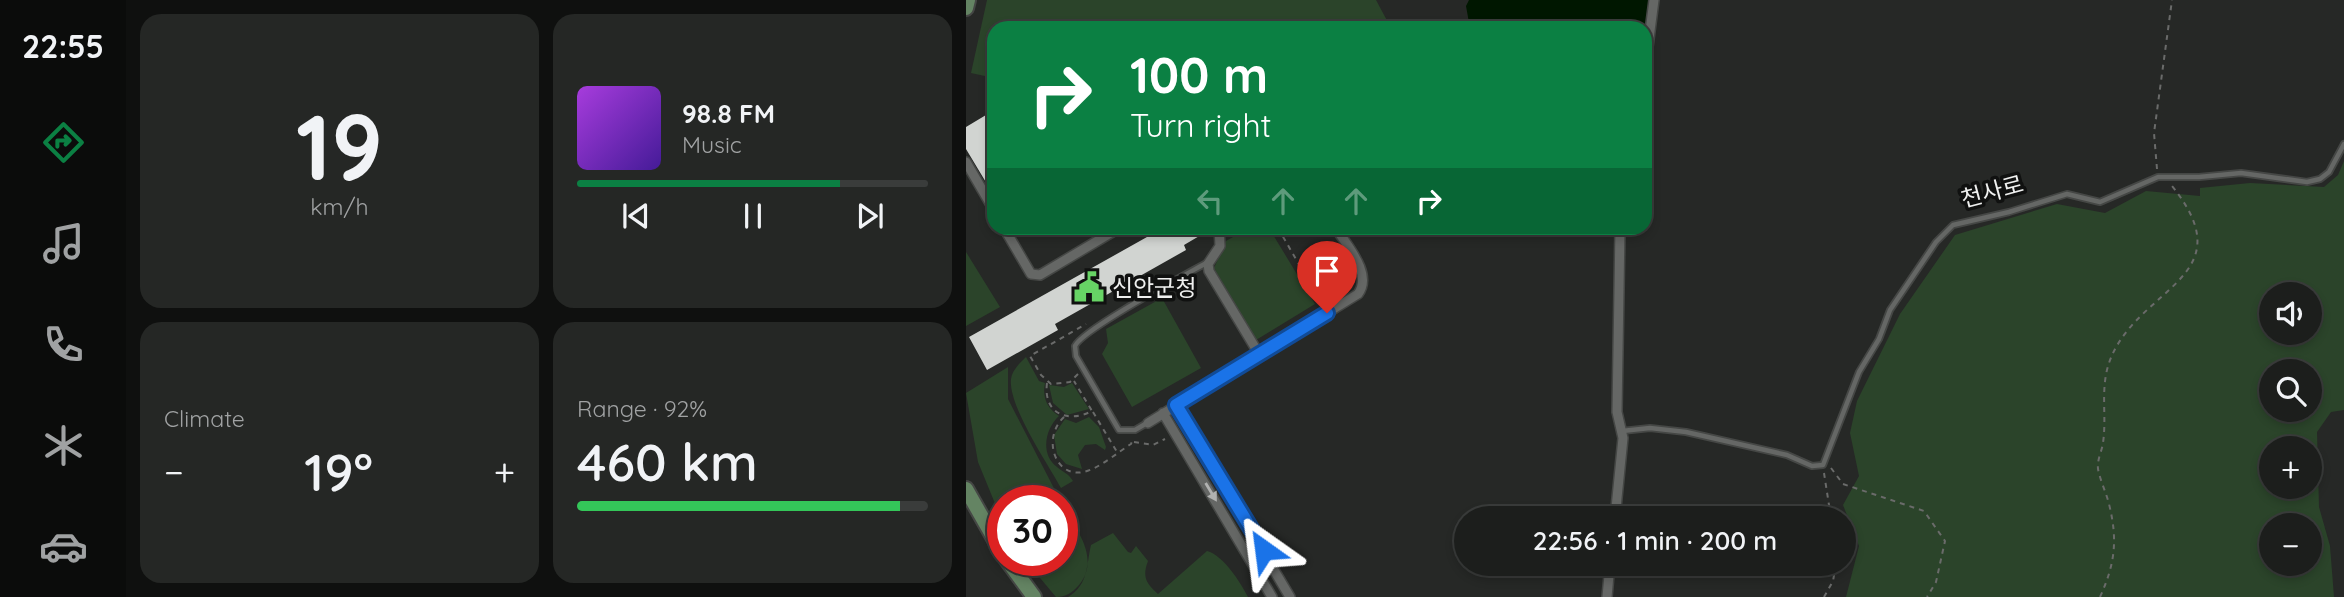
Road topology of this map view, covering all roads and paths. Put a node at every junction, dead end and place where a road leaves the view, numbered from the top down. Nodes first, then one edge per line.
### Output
1 (968, 0) edge
2 (1654, 0) edge
3 (2172, 0) edge
4 (966, 8) edge
5 (1651, 21) edge
6 (2344, 144) edge
7 (966, 162) edge
8 (2158, 177) junction
9 (2165, 177) junction
10 (987, 197) edge
11 (1008, 235) edge
12 (1107, 235) edge
13 (1219, 235) edge
14 (1282, 235) edge
15 (1340, 235) edge
16 (1620, 235) edge
17 (1209, 261) junction
18 (1327, 313) junction
19 (1259, 354) junction
20 (1073, 380) dead end
21 (1047, 382) dead end
22 (1176, 405) junction
23 (1092, 411) junction
24 (1163, 413) junction
25 (1064, 417) junction
26 (1147, 423) joint
27 (1128, 431) junction
28 (1621, 431) junction
29 (1117, 452) junction
30 (1823, 463) junction
31 (966, 489) edge
32 (1616, 506) edge
33 (1829, 506) edge
34 (987, 526) edge
35 (1019, 576) edge
36 (1608, 576) edge
37 (1834, 576) edge
38 (1034, 597) edge
39 (1272, 597) edge
40 (1290, 597) edge
41 (1607, 597) edge
42 (1824, 597) edge
43 (1927, 597) edge
44 (2100, 597) edge

1 - 4 main road
2 - 5 street
3 - 8 path
6 - 9 lane, 천사로
7 - 10 street
8 - 9 lane, 천사로
8 - 30 lane, 천사로
9 - 44 path
11 - 12 street
13 - 17 street
14 - 18 path
15 - 18 street
16 - 28 street
17 - 19 street
17 - 27 lane
18 - 19 street
19 - 22 street
20 - 23 path
21 - 25 path
22 - 24 street
22 - 40 street
23 - 25 path
23 - 29 path
24 - 26 street
24 -> 39 street
25 - 29 path
26 - 27 lane
27 - 29 path
28 - 30 lane
28 - 32 street
30 - 33 path
30 - 43 path
31 - 34 main road
35 - 38 main road
36 - 41 street
37 - 42 path

